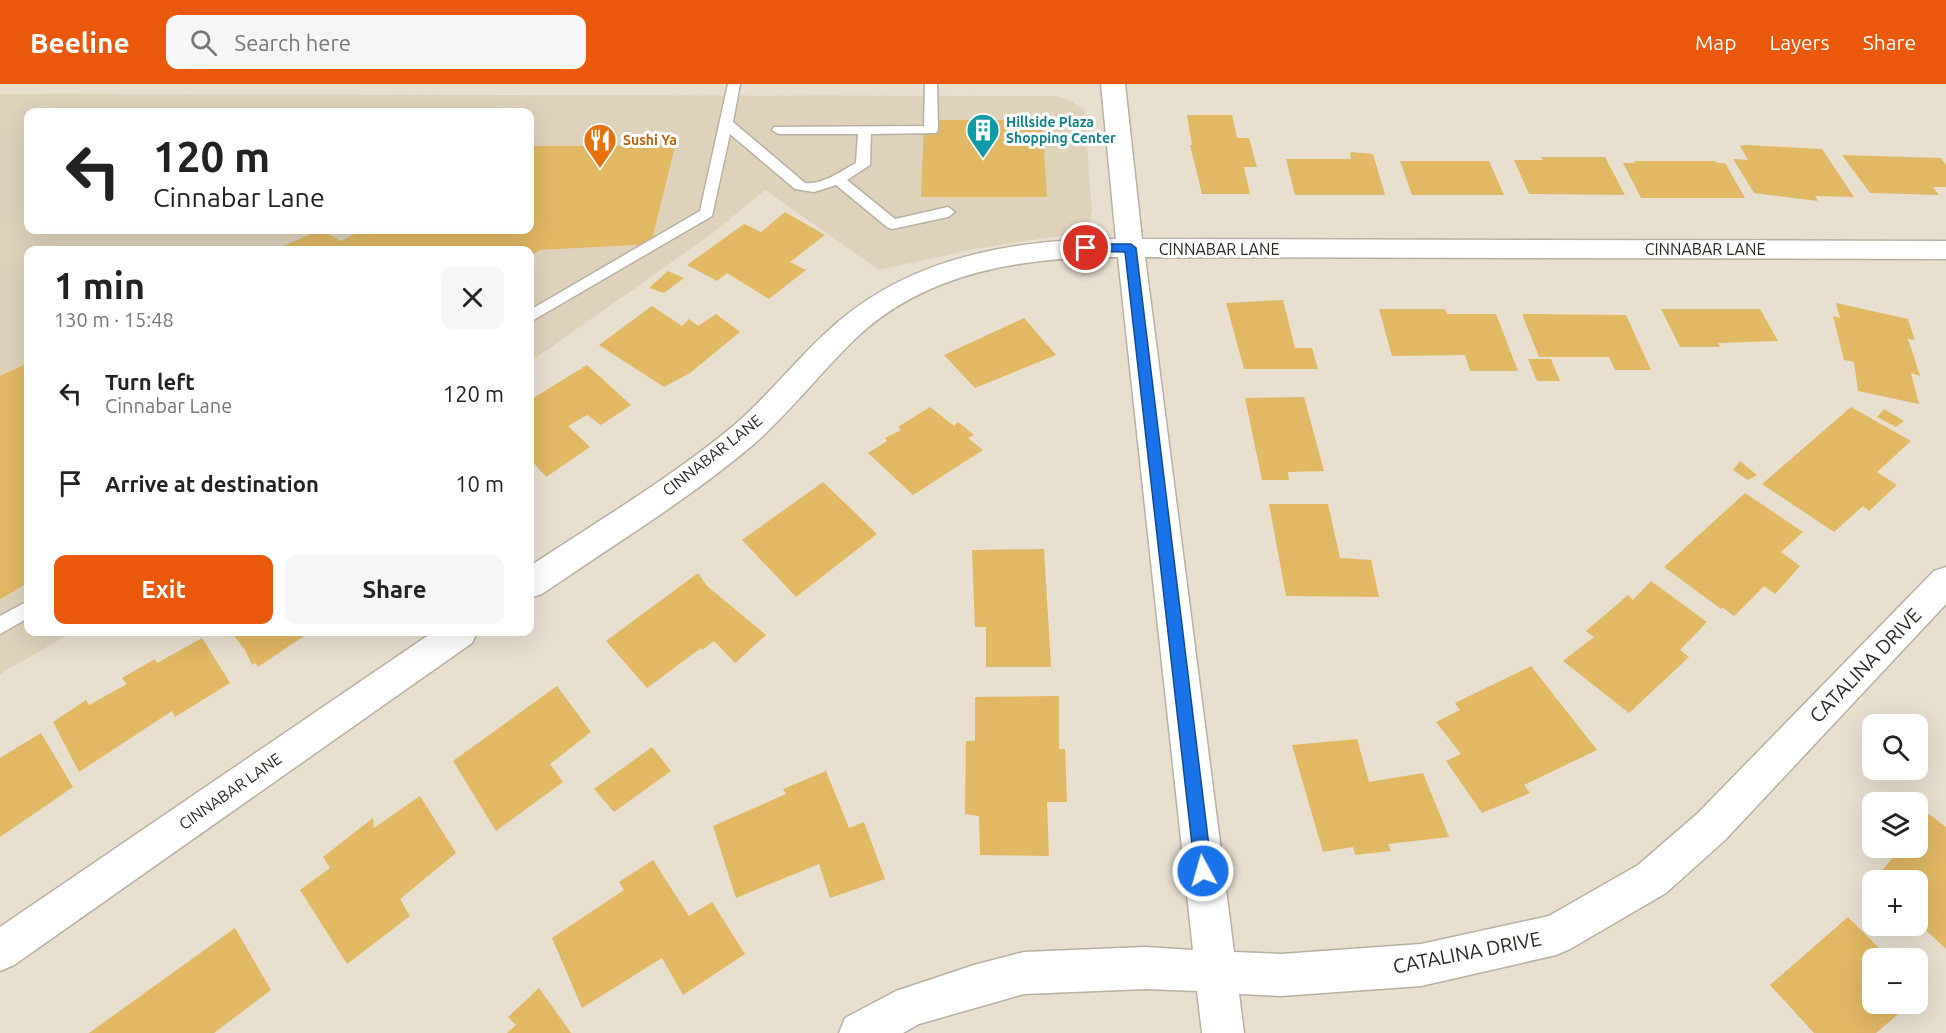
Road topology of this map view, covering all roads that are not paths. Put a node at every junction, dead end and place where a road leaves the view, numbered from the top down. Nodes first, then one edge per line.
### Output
1 (734, 84) edge
2 (931, 84) edge
3 (1113, 84) edge
4 (727, 124) junction
5 (779, 130) dead end
6 (865, 130) junction
7 (837, 179) junction
8 (948, 213) dead end
9 (1131, 248) junction
10 (1946, 250) edge
11 (534, 315) edge
12 (534, 581) edge
13 (1946, 581) edge
14 (24, 611) edge
15 (0, 626) edge
16 (454, 636) edge
17 (0, 951) edge
18 (1215, 970) junction
19 (860, 1033) edge
20 (1222, 1033) edge

1 - 4 lane
2 - 6 lane
3 - 9 street
4 - 7 lane
4 - 11 lane
5 - 6 lane
6 - 7 lane
7 - 8 lane
9 - 10 street, CINNABAR LANE
9 - 12 street, CINNABAR LANE
9 - 18 street
13 - 18 street, CATALINA DRIVE
14 - 15 lane
16 - 17 street, CINNABAR LANE
18 - 19 street, CATALINA DRIVE
18 - 20 street

